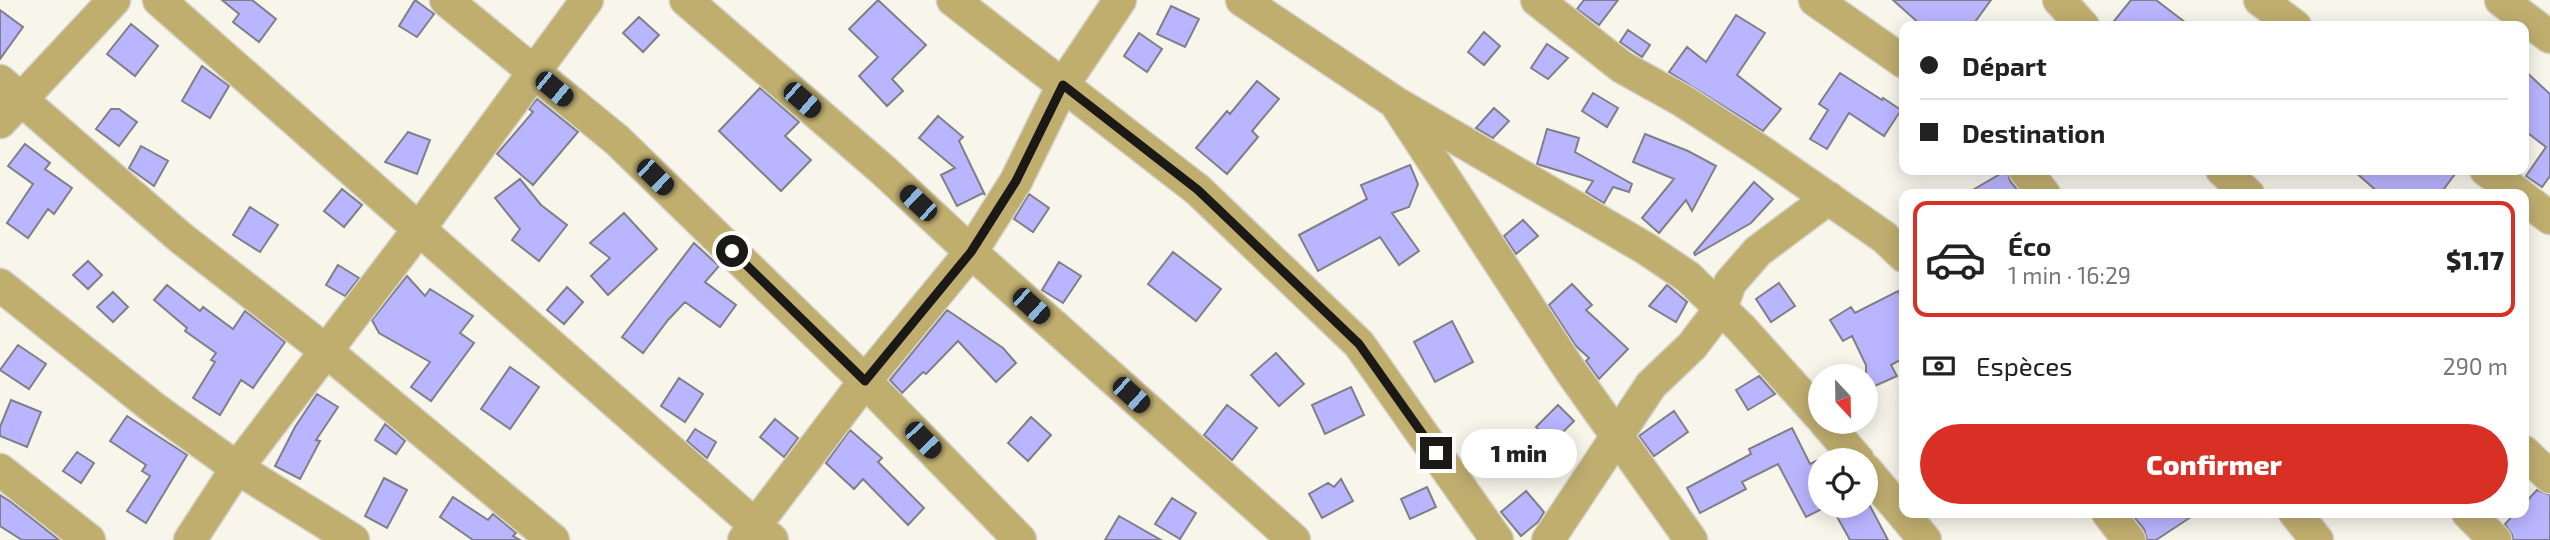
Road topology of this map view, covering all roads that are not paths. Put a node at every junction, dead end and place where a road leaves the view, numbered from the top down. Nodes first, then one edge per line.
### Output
1 (114, 0) edge
2 (159, 0) edge
3 (446, 0) edge
4 (587, 0) edge
5 (686, 0) edge
6 (953, 0) edge
7 (1120, 0) edge
8 (1242, 0) edge
9 (1537, 0) edge
10 (1815, 0) edge
11 (2059, 0) edge
12 (2260, 0) edge
13 (2501, 0) edge
14 (2078, 21) edge
15 (2288, 21) edge
16 (2529, 21) edge
17 (2529, 21) edge
18 (2550, 37) edge
19 (1899, 59) edge
20 (533, 72) junction
21 (1063, 85) junction
22 (7, 101) edge
23 (1396, 103) junction
24 (2029, 175) edge
25 (2227, 175) edge
26 (2493, 175) edge
27 (2040, 189) edge
28 (2243, 189) edge
29 (2512, 189) edge
30 (1829, 198) junction
31 (2529, 202) edge
32 (2550, 218) edge
33 (419, 229) junction
34 (1899, 251) edge
35 (971, 252) junction
36 (0, 285) edge
37 (1720, 308) junction
38 (325, 351) junction
39 (865, 381) junction
40 (1808, 403) edge
41 (1835, 434) edge
42 (1615, 437) junction
43 (1848, 448) edge
44 (2529, 457) edge
45 (237, 468) junction
46 (0, 470) edge
47 (2550, 477) edge
48 (1878, 484) edge
49 (1899, 509) edge
50 (1906, 518) edge
51 (2112, 518) edge
52 (2299, 518) edge
53 (2473, 518) edge
54 (757, 535) edge
55 (89, 540) edge
56 (190, 540) edge
57 (353, 540) edge
58 (553, 540) edge
59 (1020, 540) edge
60 (1294, 540) edge
61 (1497, 540) edge
62 (1548, 540) edge
63 (1691, 540) edge
64 (1925, 540) edge
65 (2129, 540) edge
66 (2317, 540) edge
67 (2495, 540) edge

1 - 22 street
2 - 33 street
3 - 20 street
4 - 20 street
5 - 35 street
6 - 21 street
7 - 21 street
8 - 23 street
9 - 30 street
10 - 19 street
11 - 14 street
12 - 15 street
13 - 17 street
16 - 18 street
20 - 33 street
20 - 39 street
21 - 35 street
21 - 61 street
22 - 38 street
23 - 37 street
23 - 42 street
24 - 27 street
25 - 28 street
26 - 29 street
30 - 34 street
30 - 37 street
31 - 32 street
33 - 38 street
33 - 54 street
35 - 39 street
35 - 60 street
36 - 45 street
37 - 40 street
37 - 42 street
38 - 45 street
38 - 58 street
39 - 54 street
39 - 59 street
41 - 43 street
42 - 62 street
42 - 63 street
44 - 47 street
45 - 56 street
45 - 57 street
46 - 55 street
48 - 49 street
50 - 64 street
51 - 65 street
52 - 66 street
53 - 67 street

